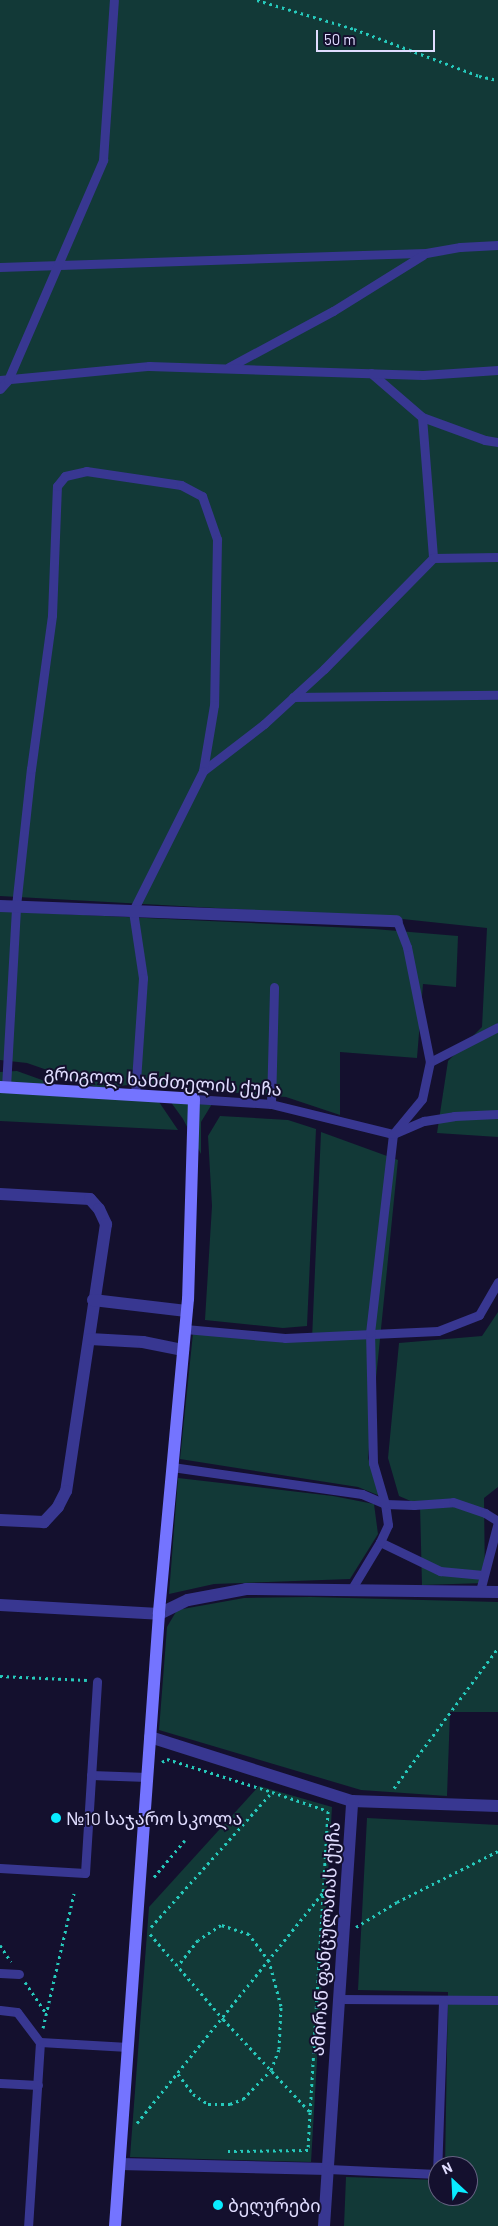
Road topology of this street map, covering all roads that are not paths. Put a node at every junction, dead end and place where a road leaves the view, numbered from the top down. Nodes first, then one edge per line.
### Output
1 (114, 0) edge
2 (498, 245) edge
3 (426, 253) junction
4 (57, 264) junction
5 (0, 267) edge
6 (227, 368) junction
7 (498, 370) edge
8 (371, 373) junction
9 (4, 380) edge
10 (0, 389) edge
11 (422, 416) junction
12 (498, 442) edge
13 (498, 557) edge
14 (433, 558) junction
15 (498, 695) edge
16 (293, 697) junction
17 (203, 771) junction
18 (0, 906) edge
19 (16, 906) junction
20 (133, 911) junction
21 (397, 921) joint
22 (274, 987) dead end
23 (498, 1027) edge
24 (430, 1062) junction
25 (3, 1087) edge
26 (135, 1095) junction
27 (194, 1099) junction
28 (270, 1104) junction
29 (498, 1114) edge
30 (392, 1134) junction
31 (0, 1194) edge
32 (498, 1282) edge
33 (93, 1300) junction
34 (186, 1311) junction
35 (185, 1329) junction
36 (370, 1333) junction
37 (90, 1339) junction
38 (183, 1350) junction
39 (172, 1467) junction
40 (385, 1504) junction
41 (0, 1520) edge
42 (498, 1522) edge
43 (380, 1542) junction
44 (483, 1575) junction
45 (351, 1590) junction
46 (480, 1591) junction
47 (498, 1592) edge
48 (0, 1605) edge
49 (159, 1614) junction
50 (97, 1680) road end
51 (150, 1737) junction
52 (91, 1775) junction
53 (147, 1777) junction
54 (352, 1801) junction
55 (498, 1806) edge
56 (0, 1868) edge
57 (0, 1973) edge
58 (19, 1974) dead end
59 (339, 1998) junction
60 (443, 2000) junction
61 (498, 2000) edge
62 (0, 2010) edge
63 (40, 2042) junction
64 (128, 2047) junction
65 (0, 2083) edge
66 (38, 2085) junction
67 (120, 2164) junction
68 (328, 2169) junction
69 (28, 2226) edge
70 (116, 2226) edge
71 (324, 2226) edge

1 - 4 lane
2 - 3 lane
3 - 4 lane
3 - 6 lane
4 - 5 lane
4 - 9 lane
6 - 8 lane
6 - 9 lane
7 - 8 lane
8 - 11 lane
9 - 10 lane
11 - 12 lane
11 - 14 lane
13 - 14 lane
14 - 16 lane
15 - 16 lane
16 - 17 lane
17 - 19 lane
17 - 20 lane
18 - 19 street
19 - 20 street
19 - 25 lane
20 - 21 street
20 - 26 lane
21 - 24 lane
22 - 28 lane
23 - 24 lane
24 - 30 lane
25 - 26 street, გრიგოლ ხანძთელის ქუჩა
26 - 27 street, გრიგოლ ხანძთელის ქუჩა
27 - 28 lane, გრიგოლ ხანძთელის ქუჩა
27 - 34 street
28 - 30 lane, გრიგოლ ხანძთელის ქუჩა
29 - 30 lane
30 - 36 lane
31 - 33 street
32 - 36 lane
33 - 34 street
33 - 37 street
34 - 35 street
35 - 36 lane
35 - 38 street
36 - 40 lane
37 - 38 street
37 - 41 street
38 - 39 street
39 - 40 lane
39 - 49 street
40 - 42 lane
40 - 43 lane
42 - 44 lane
43 - 44 lane
43 - 45 lane
44 - 46 lane
45 - 46 street
45 - 49 street
46 - 47 street
48 - 49 street
49 - 51 street
50 - 52 lane
51 - 53 street
51 - 54 street
52 - 53 lane
52 - 56 lane
53 - 64 street
54 - 55 street, ამირან ფანცულაიას ქუჩა
54 - 59 street, ამირან ფანცულაიას ქუჩა
57 - 58 lane
59 - 60 lane
59 - 68 street, ამირან ფანცულაიას ქუჩა
60 - 61 lane
60 - 68 lane
62 - 63 lane
63 - 64 lane
63 - 66 lane
64 - 67 street
65 - 66 lane
66 - 69 lane
67 - 68 street
67 - 70 street
68 - 71 street, ამირან ფანცულაიას ქუჩა

